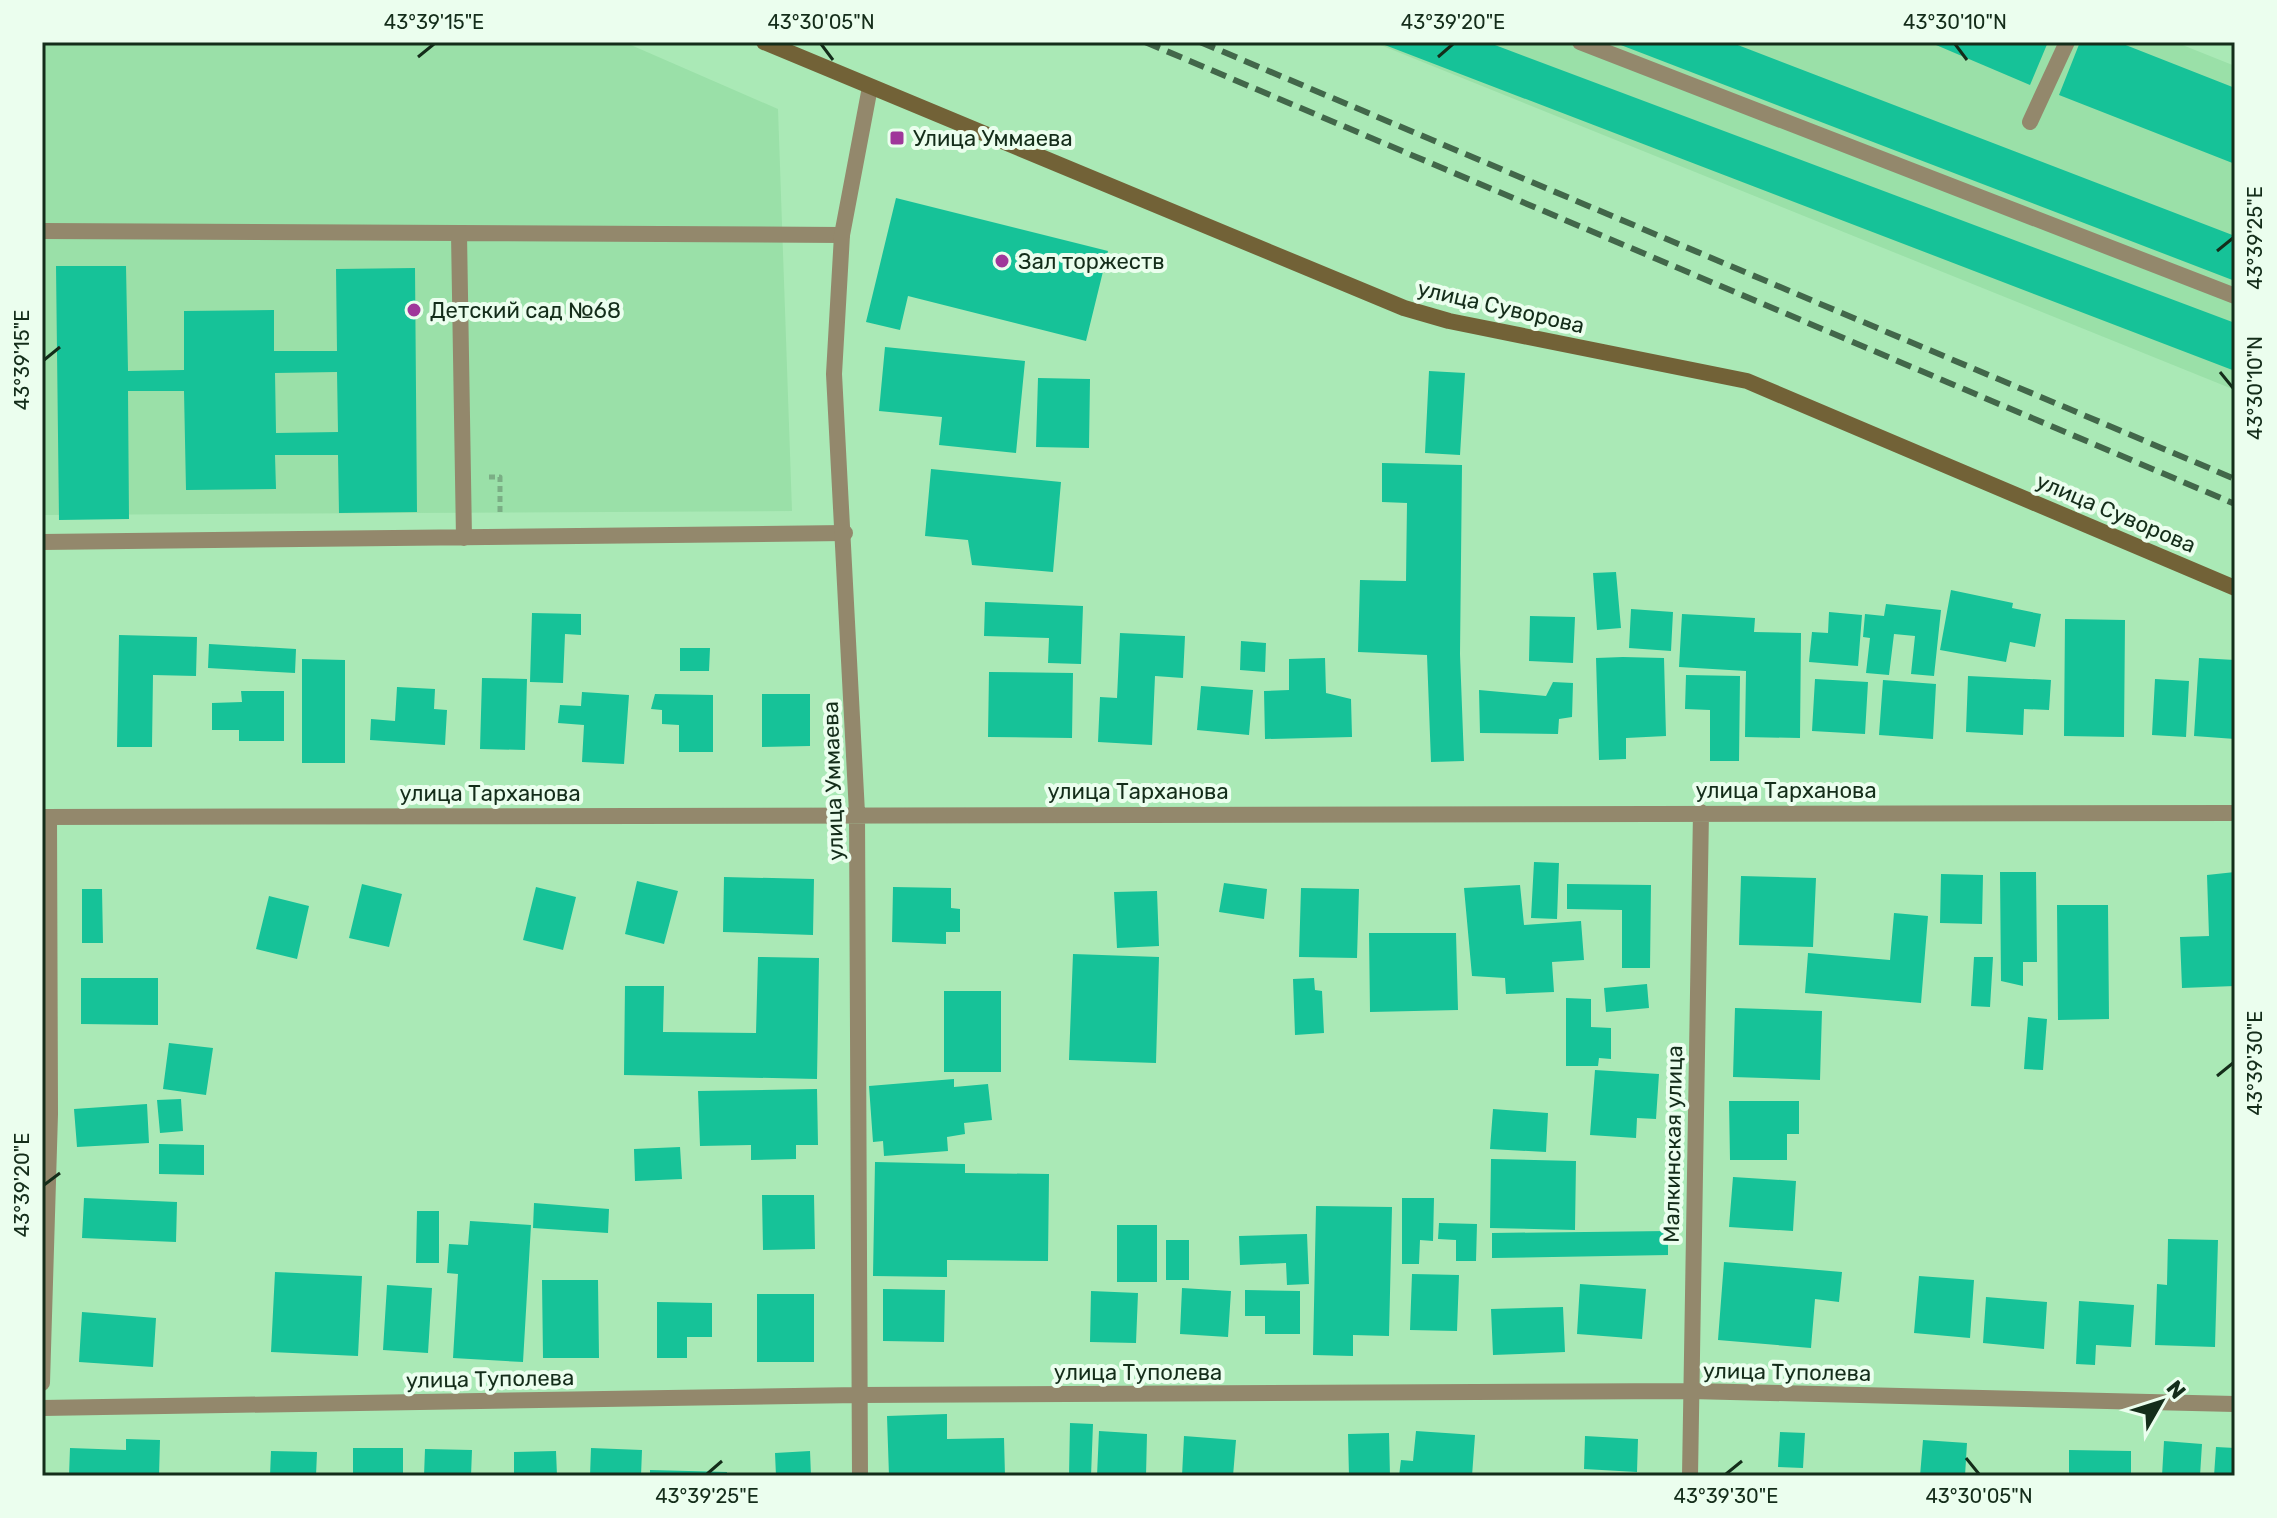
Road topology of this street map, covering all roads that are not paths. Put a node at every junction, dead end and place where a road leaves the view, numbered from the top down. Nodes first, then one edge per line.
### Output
1 (764, 42) edge
2 (1580, 42) edge
3 (2067, 42) edge
4 (870, 87) junction
5 (2030, 122) dead end
6 (42, 231) edge
7 (459, 234) junction
8 (842, 235) junction
9 (2235, 296) edge
10 (845, 533) junction
11 (464, 538) junction
12 (42, 542) edge
13 (2235, 588) edge
14 (1701, 812) junction
15 (857, 813) junction
16 (2235, 813) edge
17 (46, 817) edge
18 (42, 1383) edge
19 (1691, 1391) junction
20 (859, 1395) junction
21 (2235, 1404) edge
22 (42, 1408) edge
23 (860, 1476) edge
24 (1690, 1476) edge

1 - 4 main road, улица Суворова
2 - 9 street
3 - 5 street
4 - 8 street, улица Уммаева
4 - 13 main road, улица Суворова
6 - 7 street
7 - 8 street
7 - 11 street
8 - 10 street, улица Уммаева
10 - 11 street
10 - 15 street, улица Уммаева
11 - 12 street
14 - 15 street, улица Тарханова
14 - 16 street, улица Тарханова
14 - 19 street, Малкинская улица
15 - 17 street, улица Тарханова
15 - 20 street, улица Уммаева
17 - 18 street
19 - 20 street, улица Туполева
19 - 21 street, улица Туполева
19 - 24 street, Малкинская улица
20 - 22 street, улица Туполева
20 - 23 street, улица Уммаева

